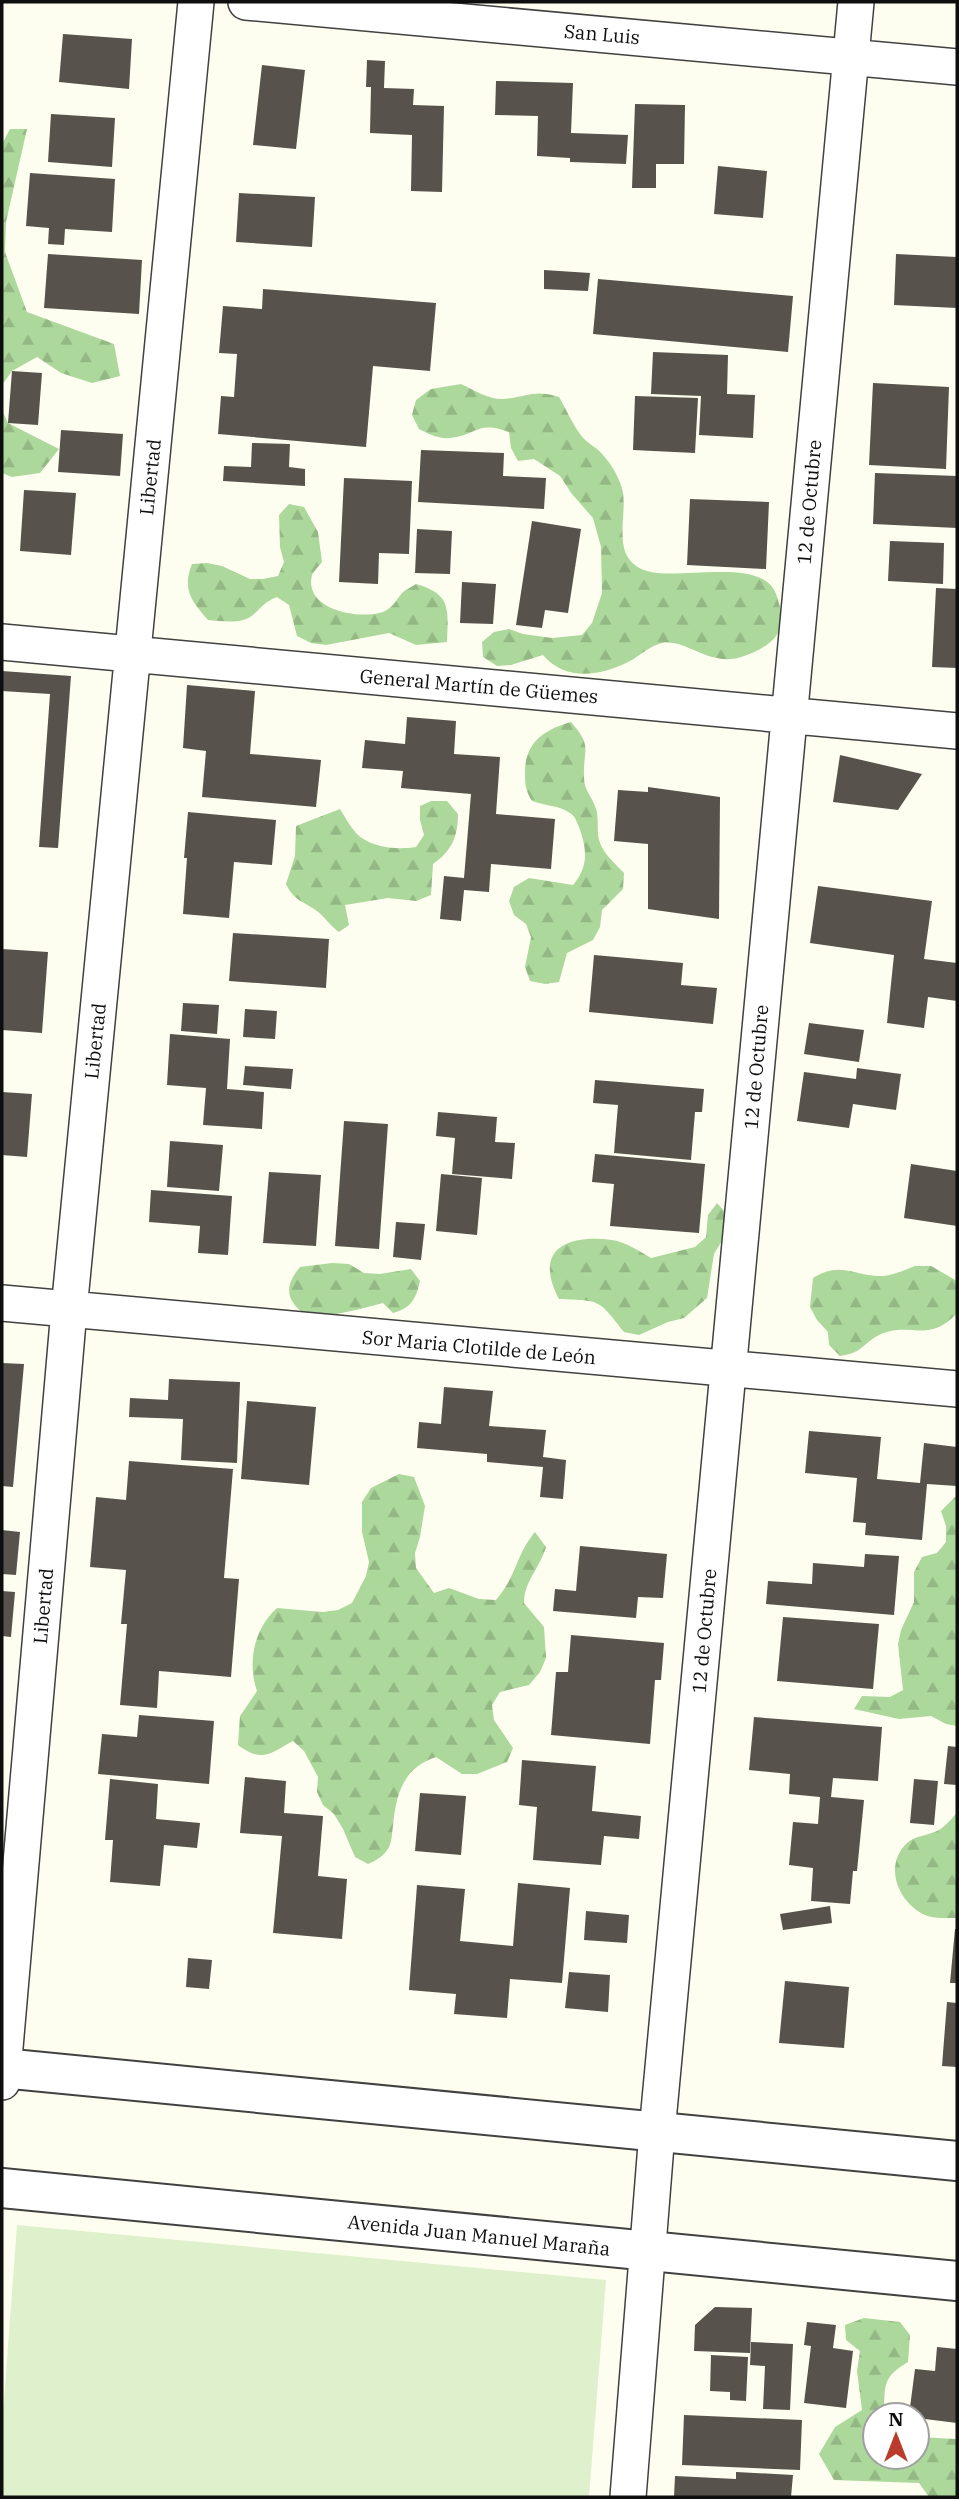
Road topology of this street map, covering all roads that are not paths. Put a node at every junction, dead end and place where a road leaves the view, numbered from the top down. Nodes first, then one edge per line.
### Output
1 (196, 2) edge
2 (246, 2) edge
3 (856, 2) edge
4 (851, 57) junction
5 (957, 67) edge
6 (2, 642) edge
7 (133, 654) junction
8 (789, 716) junction
9 (957, 731) edge
10 (2, 1303) edge
11 (69, 1310) junction
12 (728, 1368) junction
13 (957, 1389) edge
14 (2, 2073) edge
15 (657, 2132) junction
16 (957, 2161) edge
17 (2, 2188) edge
18 (646, 2251) junction
19 (957, 2281) edge
20 (628, 2497) edge

1 - 7 street, Libertad
2 - 4 street, San Luis
3 - 4 street, 12 de Octubre
4 - 5 street, San Luis
4 - 8 street, 12 de Octubre
6 - 7 street, General Martín de Güemes
7 - 8 street, General Martín de Güemes
7 - 11 street, Libertad
8 - 9 street, General Martín de Güemes
8 - 12 street, 12 de Octubre
10 - 11 street, Sor Maria Clotilde de León
11 - 12 street, Sor Maria Clotilde de León
11 - 14 street, Libertad
12 - 13 street, Sor Maria Clotilde de León
12 - 15 street, 12 de Octubre
14 - 15 street
15 - 16 street
15 - 18 street, 12 de Octubre
17 - 18 street, Avenida Juan Manuel Maraña
18 - 19 street, Avenida Juan Manuel Maraña
18 - 20 street, 12 de Octubre

